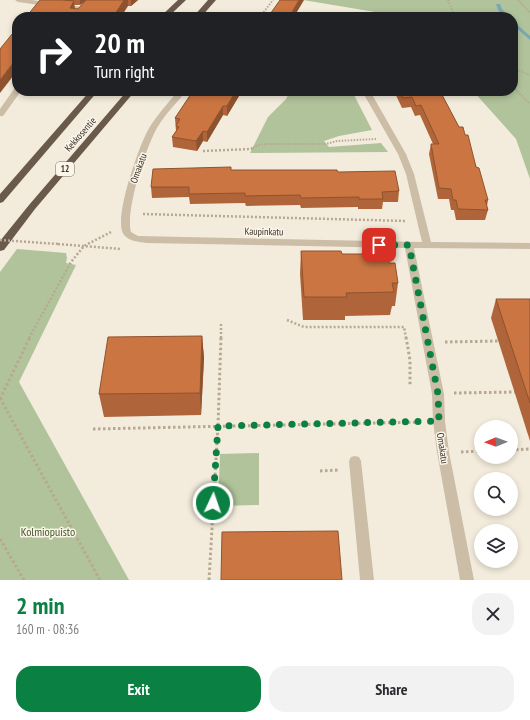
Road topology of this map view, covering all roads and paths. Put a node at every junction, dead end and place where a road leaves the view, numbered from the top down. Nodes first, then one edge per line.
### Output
1 (18, 0) edge
2 (182, 0) edge
3 (212, 0) edge
4 (273, 0) edge
5 (448, 0) edge
6 (518, 0) edge
7 (89, 3) edge
8 (82, 9) junction
9 (80, 12) edge
10 (169, 12) edge
11 (201, 12) edge
12 (264, 12) edge
13 (453, 12) edge
14 (530, 13) edge
15 (518, 70) edge
16 (530, 75) edge
17 (518, 92) edge
18 (13, 96) edge
19 (90, 96) edge
20 (127, 96) edge
21 (178, 96) edge
22 (369, 96) edge
23 (530, 104) edge
24 (0, 114) edge
25 (392, 138) junction
26 (203, 151) dead end
27 (0, 200) edge
28 (124, 213) junction
29 (422, 221) junction
30 (124, 227) junction
31 (0, 240) edge
32 (148, 240) junction
33 (409, 245) junction
34 (84, 246) junction
35 (427, 246) junction
36 (530, 246) edge
37 (0, 248) edge
38 (287, 320) dead end
39 (221, 322) dead end
40 (499, 341) dead end
41 (428, 342) junction
42 (410, 386) dead end
43 (514, 392) dead end
44 (438, 394) junction
45 (0, 398) edge
46 (439, 421) junction
47 (218, 426) junction
48 (93, 429) dead end
49 (530, 449) edge
50 (518, 450) edge
51 (355, 461) dead end
52 (0, 539) edge
53 (24, 580) edge
54 (100, 580) edge
55 (209, 580) edge
56 (367, 580) edge
57 (467, 580) edge

1 - 8 street
2 - 10 highway
3 - 11 highway
4 - 12 path
5 - 13 path
6 - 14 path
7 - 8 street
8 - 9 street
15 - 16 path
17 - 23 path
18 - 24 street
19 - 27 highway, Kekkosentie
20 - 37 highway, Kekkosentie / 12
21 - 28 street, Omakatu
22 - 25 street
25 - 26 path
25 - 29 street
28 - 29 path
28 - 30 street, Omakatu
29 - 35 street
30 - 32 street
30 - 34 path
31 - 34 path, bridge
32 - 33 street, Kaupinkatu
32 - 34 path
33 - 35 street, Kaupinkatu
33 - 41 street, Omakatu
34 - 45 path
35 - 36 street, Kaupinkatu
38 - 42 path
39 - 47 path
40 - 41 path
41 - 44 street, Omakatu
43 - 44 path
44 - 46 street, Omakatu
45 - 54 path
46 - 47 path
46 - 57 street, Omakatu
47 - 48 path
47 - 55 path
49 - 50 path
51 - 56 street
52 - 53 path

